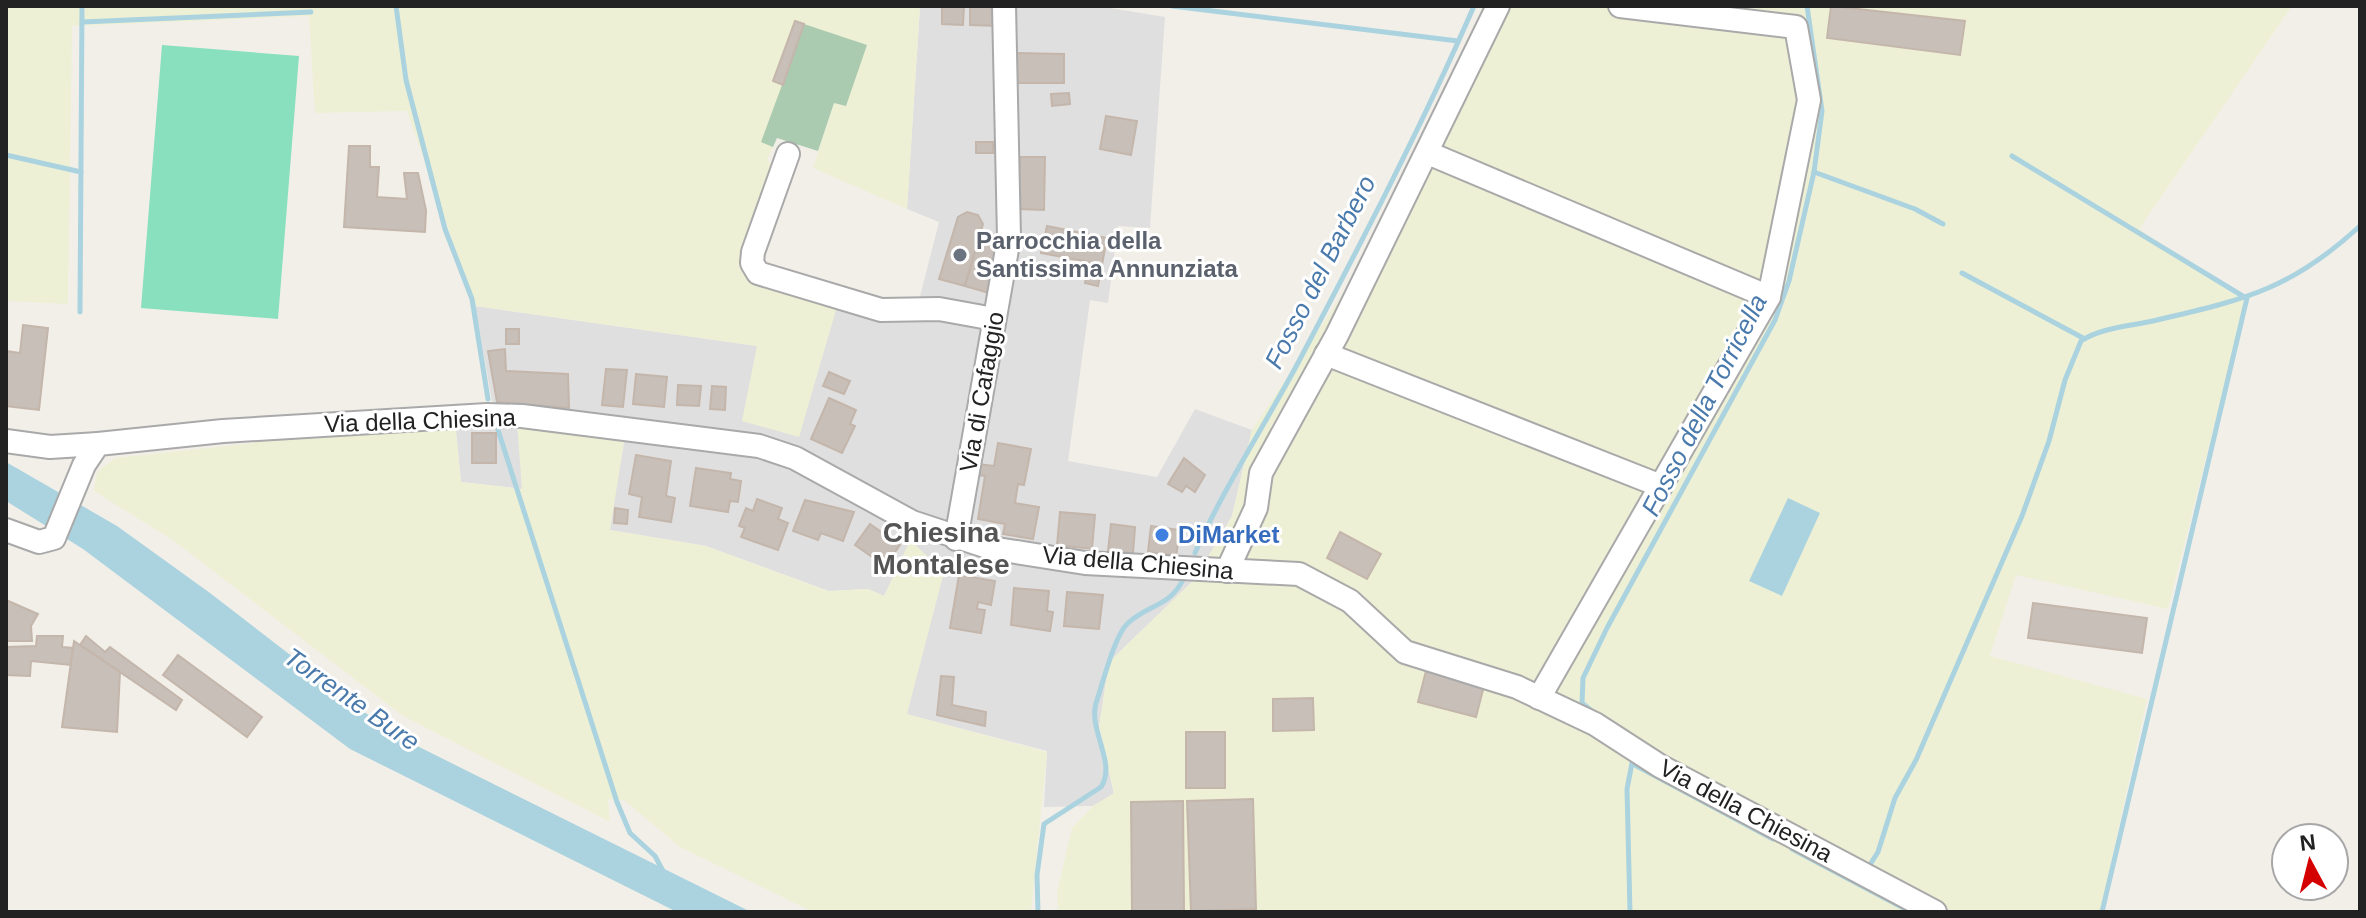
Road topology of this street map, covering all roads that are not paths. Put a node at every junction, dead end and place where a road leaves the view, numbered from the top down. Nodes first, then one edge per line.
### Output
1 (1004, 6) edge
2 (1498, 6) edge
3 (1620, 6) edge
4 (1428, 153) junction
5 (788, 154) dead end
6 (1769, 297) junction
7 (994, 319) junction
8 (1326, 354) junction
9 (6, 441) edge
10 (98, 444) junction
11 (1661, 486) junction
12 (6, 530) edge
13 (956, 539) junction
14 (1227, 571) junction
15 (1539, 698) junction
16 (1935, 912) edge

1 - 7 street, Via di Cafaggio
2 - 4 street
3 - 6 street
4 - 6 street
4 - 8 street
5 - 7 street
6 - 11 street
7 - 13 street, Via di Cafaggio
8 - 11 street
8 - 14 street
9 - 10 street, Via della Chiesina
10 - 12 street
10 - 13 street, Via della Chiesina
11 - 15 street
13 - 14 street, Via della Chiesina
14 - 15 street, Via della Chiesina
15 - 16 street, Via della Chiesina

